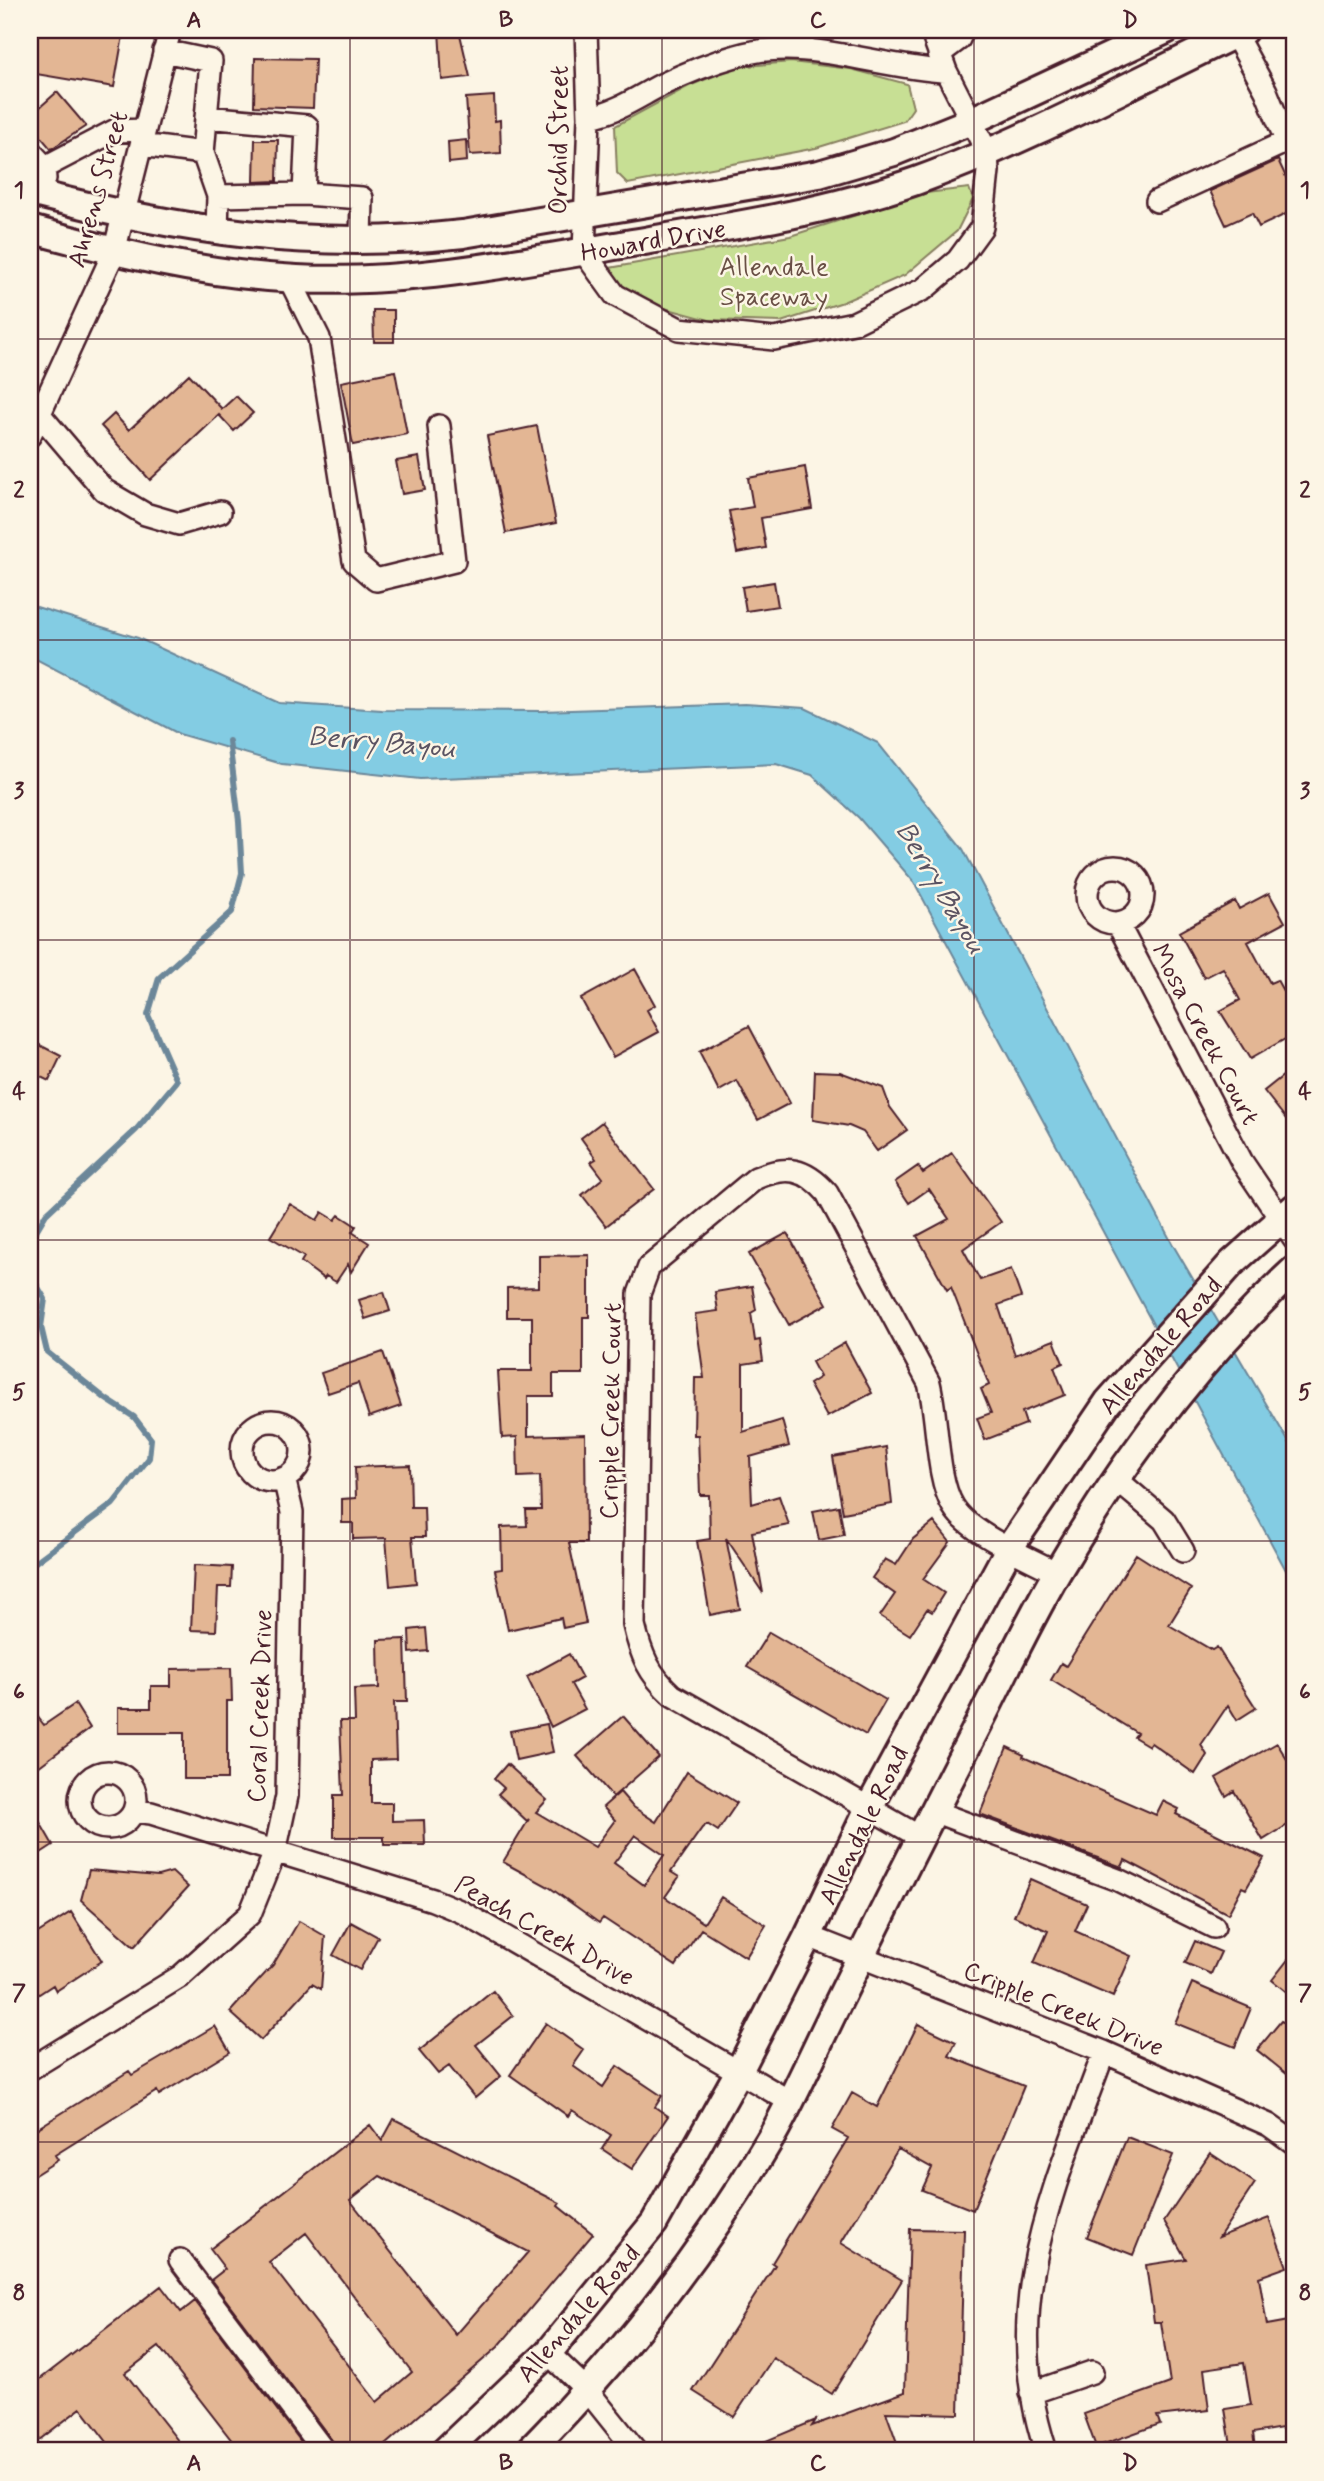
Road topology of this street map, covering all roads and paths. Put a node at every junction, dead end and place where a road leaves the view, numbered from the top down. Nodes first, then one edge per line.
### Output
1 (586, 30) edge
2 (931, 30) edge
3 (963, 30) edge
4 (1166, 30) edge
5 (1240, 32) edge
6 (167, 40) edge
7 (943, 63) junction
8 (206, 117) junction
9 (589, 117) junction
10 (971, 121) junction
11 (143, 138) junction
12 (30, 151) edge
13 (987, 152) junction
14 (203, 153) junction
15 (44, 167) junction
16 (35, 193) edge
17 (304, 194) junction
18 (218, 196) junction
19 (1157, 201) dead end
20 (586, 213) junction
21 (123, 215) junction
22 (30, 229) edge
23 (217, 232) junction
24 (361, 241) junction
25 (114, 252) junction
26 (584, 252) junction
27 (289, 278) junction
28 (41, 416) junction
29 (439, 426) dead end
30 (30, 435) edge
31 (220, 512) dead end
32 (1118, 924) dead end
33 (1289, 1222) edge
34 (1294, 1270) edge
35 (284, 1478) dead end
36 (1116, 1479) junction
37 (1010, 1546) junction
38 (1183, 1551) dead end
39 (1057, 1573) junction
40 (867, 1810) junction
41 (134, 1811) dead end
42 (933, 1811) junction
43 (920, 1837) junction
44 (275, 1852) junction
45 (1214, 1927) dead end
46 (808, 1936) junction
47 (862, 1958) junction
48 (1104, 2052) junction
49 (30, 2069) edge
50 (738, 2073) junction
51 (791, 2102) junction
52 (1294, 2143) edge
53 (180, 2260) dead end
54 (548, 2353) junction
55 (1092, 2372) dead end
56 (587, 2391) junction
57 (1031, 2393) junction
58 (324, 2451) edge
59 (445, 2451) edge
60 (529, 2451) edge
61 (636, 2451) edge
62 (1046, 2451) edge

1 - 9 street, Orchid Street
2 - 7 street
3 - 7 street
4 - 10 main road, Howard Drive
5 - 13 main road, Howard Drive
5 - 19 street
6 - 8 street
6 - 11 street, Ahrens Street
7 - 9 street
7 - 10 street
8 - 14 street
8 - 17 street
9 - 20 street, Orchid Street
10 - 13 street
10 - 20 main road, Howard Drive
11 - 14 street
11 - 15 street
11 - 21 street, Ahrens Street
12 - 15 street
13 - 26 main road, Howard Drive
13 - 26 street
14 - 18 street
15 - 16 street
16 - 21 main road, Howard Drive
17 - 18 street
17 - 24 street
18 - 23 street
20 - 24 main road, Howard Drive
20 - 26 street, Orchid Street
21 - 23 main road, Howard Drive
21 - 25 street, Ahrens Street
22 - 25 main road, Howard Drive
23 - 24 main road, Howard Drive
25 - 27 main road, Howard Drive
25 - 28 street, Ahrens Street
26 - 27 main road, Howard Drive
27 - 29 street
28 - 30 street, Ahrens Street
28 - 31 street
32 - 33 street, Mosa Creek Court
33 - 37 main road, Allendale Road
34 - 36 main road, Allendale Road
35 - 44 street, Coral Creek Drive
36 - 38 street
36 - 39 main road, Allendale Road
37 - 39 street, Cripple Creek Court
37 - 40 main road, Allendale Road
37 - 40 street, Cripple Creek Court
39 - 42 main road, Allendale Road
40 - 43 street, Cripple Creek Court
40 - 46 main road, Allendale Road
41 - 44 street, Peach Creek Drive
42 - 43 main road, Allendale Road
42 - 45 street
43 - 47 main road, Allendale Road
44 - 49 street, Coral Creek Drive
44 - 50 street, Peach Creek Drive
46 - 47 street, Cripple Creek Drive
46 - 50 main road, Allendale Road
47 - 48 street, Cripple Creek Drive
47 - 51 main road, Allendale Road
48 - 52 street, Cripple Creek Drive
48 - 57 street
50 - 51 street, Peach Creek Drive
50 - 54 main road, Allendale Road
51 - 56 main road, Allendale Road
53 - 58 street
54 - 56 street
54 - 59 main road, Allendale Road
55 - 57 street
56 - 60 main road, Allendale Road
56 - 61 street
57 - 62 street

